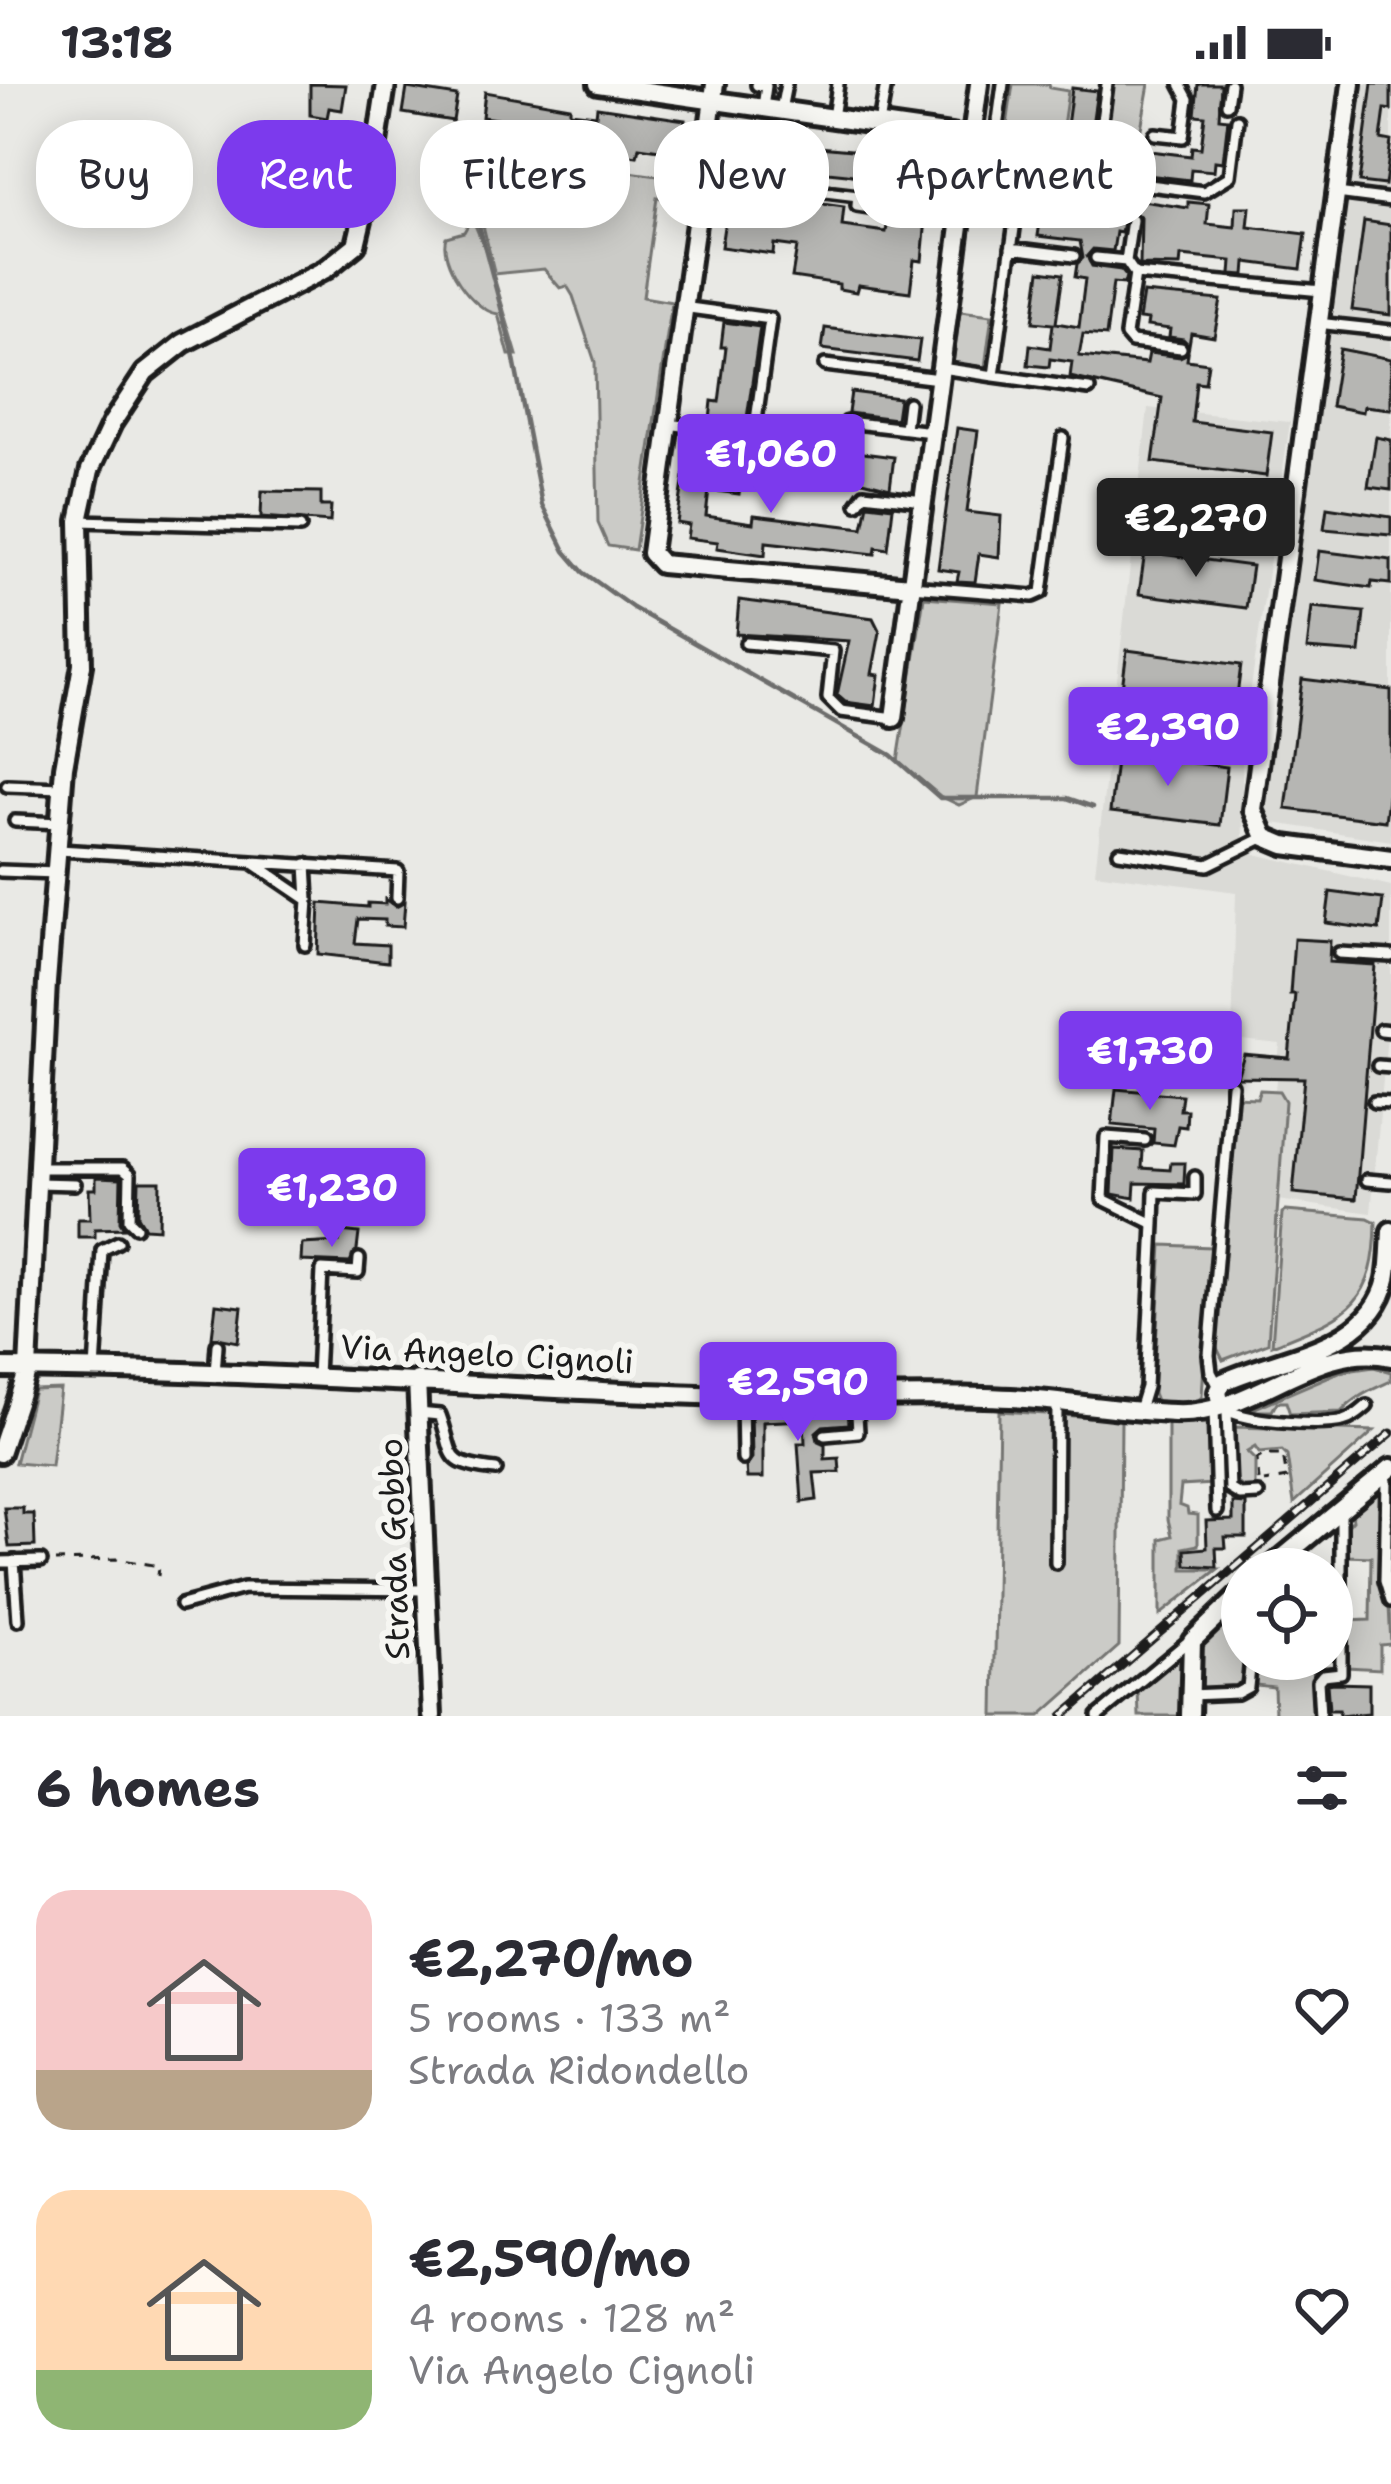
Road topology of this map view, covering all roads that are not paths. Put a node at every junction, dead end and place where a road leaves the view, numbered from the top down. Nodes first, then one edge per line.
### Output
1 (386, 84) edge
2 (598, 84) edge
3 (786, 84) edge
4 (838, 84) edge
5 (886, 84) edge
6 (979, 84) edge
7 (1003, 84) edge
8 (1107, 84) edge
9 (1180, 84) edge
10 (1230, 84) edge
11 (1351, 84) edge
12 (758, 85) edge
13 (714, 92) edge
14 (1227, 104) dead end
15 (772, 109) junction
16 (833, 118) junction
17 (880, 120) edge
18 (974, 120) edge
19 (1000, 120) edge
20 (1102, 120) edge
21 (1238, 120) dead end
22 (853, 121) edge
23 (1156, 134) edge
24 (1156, 186) edge
25 (1336, 193) junction
26 (1391, 200) edge
27 (694, 228) edge
28 (969, 228) edge
29 (1014, 228) edge
30 (1131, 228) edge
31 (1011, 248) junction
32 (1075, 256) dead end
33 (1096, 258) dead end
34 (1126, 261) junction
35 (1136, 274) junction
36 (1322, 290) junction
37 (682, 307) junction
38 (1317, 323) junction
39 (1391, 331) edge
40 (1181, 347) dead end
41 (832, 351) dead end
42 (940, 374) junction
43 (994, 376) junction
44 (1089, 388) dead end
45 (908, 403) dead end
46 (847, 422) dead end
47 (667, 424) junction
48 (873, 425) junction
49 (904, 428) junction
50 (932, 432) junction
51 (1063, 438) dead end
52 (872, 440) dead end
53 (923, 501) junction
54 (857, 504) dead end
55 (80, 521) junction
56 (300, 527) dead end
57 (911, 586) junction
58 (746, 643) dead end
59 (894, 718) joint
60 (7, 786) dead end
61 (62, 788) junction
62 (15, 821) dead end
63 (61, 823) junction
64 (1265, 837) junction
65 (59, 850) junction
66 (1119, 852) dead end
67 (247, 859) junction
68 (1391, 859) edge
69 (306, 864) junction
70 (0, 872) edge
71 (57, 873) junction
72 (397, 898) dead end
73 (308, 900) junction
74 (305, 945) dead end
75 (1339, 952) dead end
76 (1391, 956) edge
77 (1378, 1066) dead end
78 (1391, 1066) edge
79 (1232, 1085) dead end
80 (1374, 1102) dead end
81 (1391, 1103) edge
82 (1145, 1140) dead end
83 (38, 1176) junction
84 (1195, 1177) dead end
85 (1367, 1180) dead end
86 (1391, 1182) edge
87 (75, 1184) dead end
88 (1154, 1224) junction
89 (136, 1227) dead end
90 (1391, 1231) edge
91 (118, 1242) dead end
92 (359, 1259) dead end
93 (217, 1345) dead end
94 (1391, 1357) edge
95 (0, 1369) edge
96 (28, 1369) junction
97 (95, 1371) junction
98 (215, 1374) junction
99 (317, 1377) junction
100 (417, 1380) junction
101 (856, 1395) junction
102 (742, 1396) junction
103 (1057, 1402) junction
104 (1220, 1403) junction
105 (1367, 1406) dead end
106 (1139, 1410) junction
107 (418, 1413) junction
108 (825, 1435) dead end
109 (0, 1453) edge
110 (743, 1459) dead end
111 (496, 1470) dead end
112 (1388, 1471) edge
113 (1258, 1488) road end
114 (1341, 1509) junction
115 (1217, 1511) dead end
116 (1295, 1548) edge
117 (41, 1561) road end
118 (0, 1562) edge
119 (14, 1562) junction
120 (1056, 1563) dead end
121 (424, 1590) junction
122 (1391, 1600) edge
123 (181, 1605) dead end
124 (1221, 1611) edge
125 (18, 1620) dead end
126 (1198, 1632) junction
127 (1249, 1680) edge
128 (1190, 1695) junction
129 (432, 1716) edge
130 (1098, 1716) edge
131 (1190, 1716) edge
132 (1320, 1716) edge

1 - 55 street
2 - 13 street
3 - 15 lane
4 - 16 lane
5 - 17 lane
6 - 18 street
7 - 19 lane
8 - 20 lane
9 - 23 lane
10 - 14 lane
11 - 25 street
12 - 15 lane
13 - 15 street
15 - 16 street
16 - 22 street
21 - 24 lane
25 - 26 lane
25 - 36 street
27 - 37 street
28 - 42 street
29 - 31 lane
30 - 34 lane
31 - 32 lane
31 - 43 lane
33 - 34 lane
34 - 35 lane
35 - 36 lane
35 - 40 lane
36 - 38 street
37 - 47 street
37 - 47 lane
38 - 39 lane
38 - 64 street
41 - 42 lane
42 - 43 lane
42 - 50 street
43 - 44 lane
45 - 49 lane
46 - 48 lane
47 - 57 street
48 - 49 lane
48 - 52 lane
49 - 50 lane
50 - 53 street
51 - 57 lane
53 - 54 lane
53 - 57 street
55 - 56 lane
55 - 61 street
57 - 59 street
58 - 59 lane
60 - 61 lane
61 - 63 street
62 - 63 lane
63 - 65 street
64 - 66 lane
64 - 68 street
65 - 67 lane
65 - 71 street
67 - 69 lane
67 - 73 lane
69 - 72 lane
69 - 73 lane
70 - 71 lane
71 - 83 street
73 - 74 lane
75 - 76 lane
77 - 78 lane
79 - 104 lane
80 - 81 lane
82 - 88 lane
83 - 87 lane
83 - 89 lane
83 - 96 street
84 - 88 lane
85 - 86 lane
88 - 106 lane
90 - 104 street
91 - 97 lane
92 - 99 lane
93 - 98 lane
94 - 104 street, Via Angelo Cignoli
95 - 96 street, Via Angelo Cignoli
96 - 97 street, Via Angelo Cignoli
96 - 109 street
97 - 98 street, Via Angelo Cignoli
98 - 99 street, Via Angelo Cignoli
99 - 100 street, Via Angelo Cignoli
100 - 102 street, Via Angelo Cignoli
100 - 107 street, Strada Gobbo
101 - 102 street, Via Angelo Cignoli
101 - 103 street, Via Angelo Cignoli
101 - 108 lane
102 - 110 lane
103 - 106 street, Via Angelo Cignoli
103 - 120 lane
104 - 105 lane
104 - 106 street, Via Angelo Cignoli
104 - 113 lane
104 - 115 lane
107 - 111 lane
107 - 121 street, Strada Gobbo
112 - 114 street
112 - 122 lane
114 - 116 street
114 - 132 lane
117 - 119 lane
118 - 119 lane
119 - 125 lane
121 - 123 lane
121 - 129 street, Strada Gobbo
124 - 126 street
126 - 128 street
126 - 130 lane
127 - 128 lane
128 - 131 street

